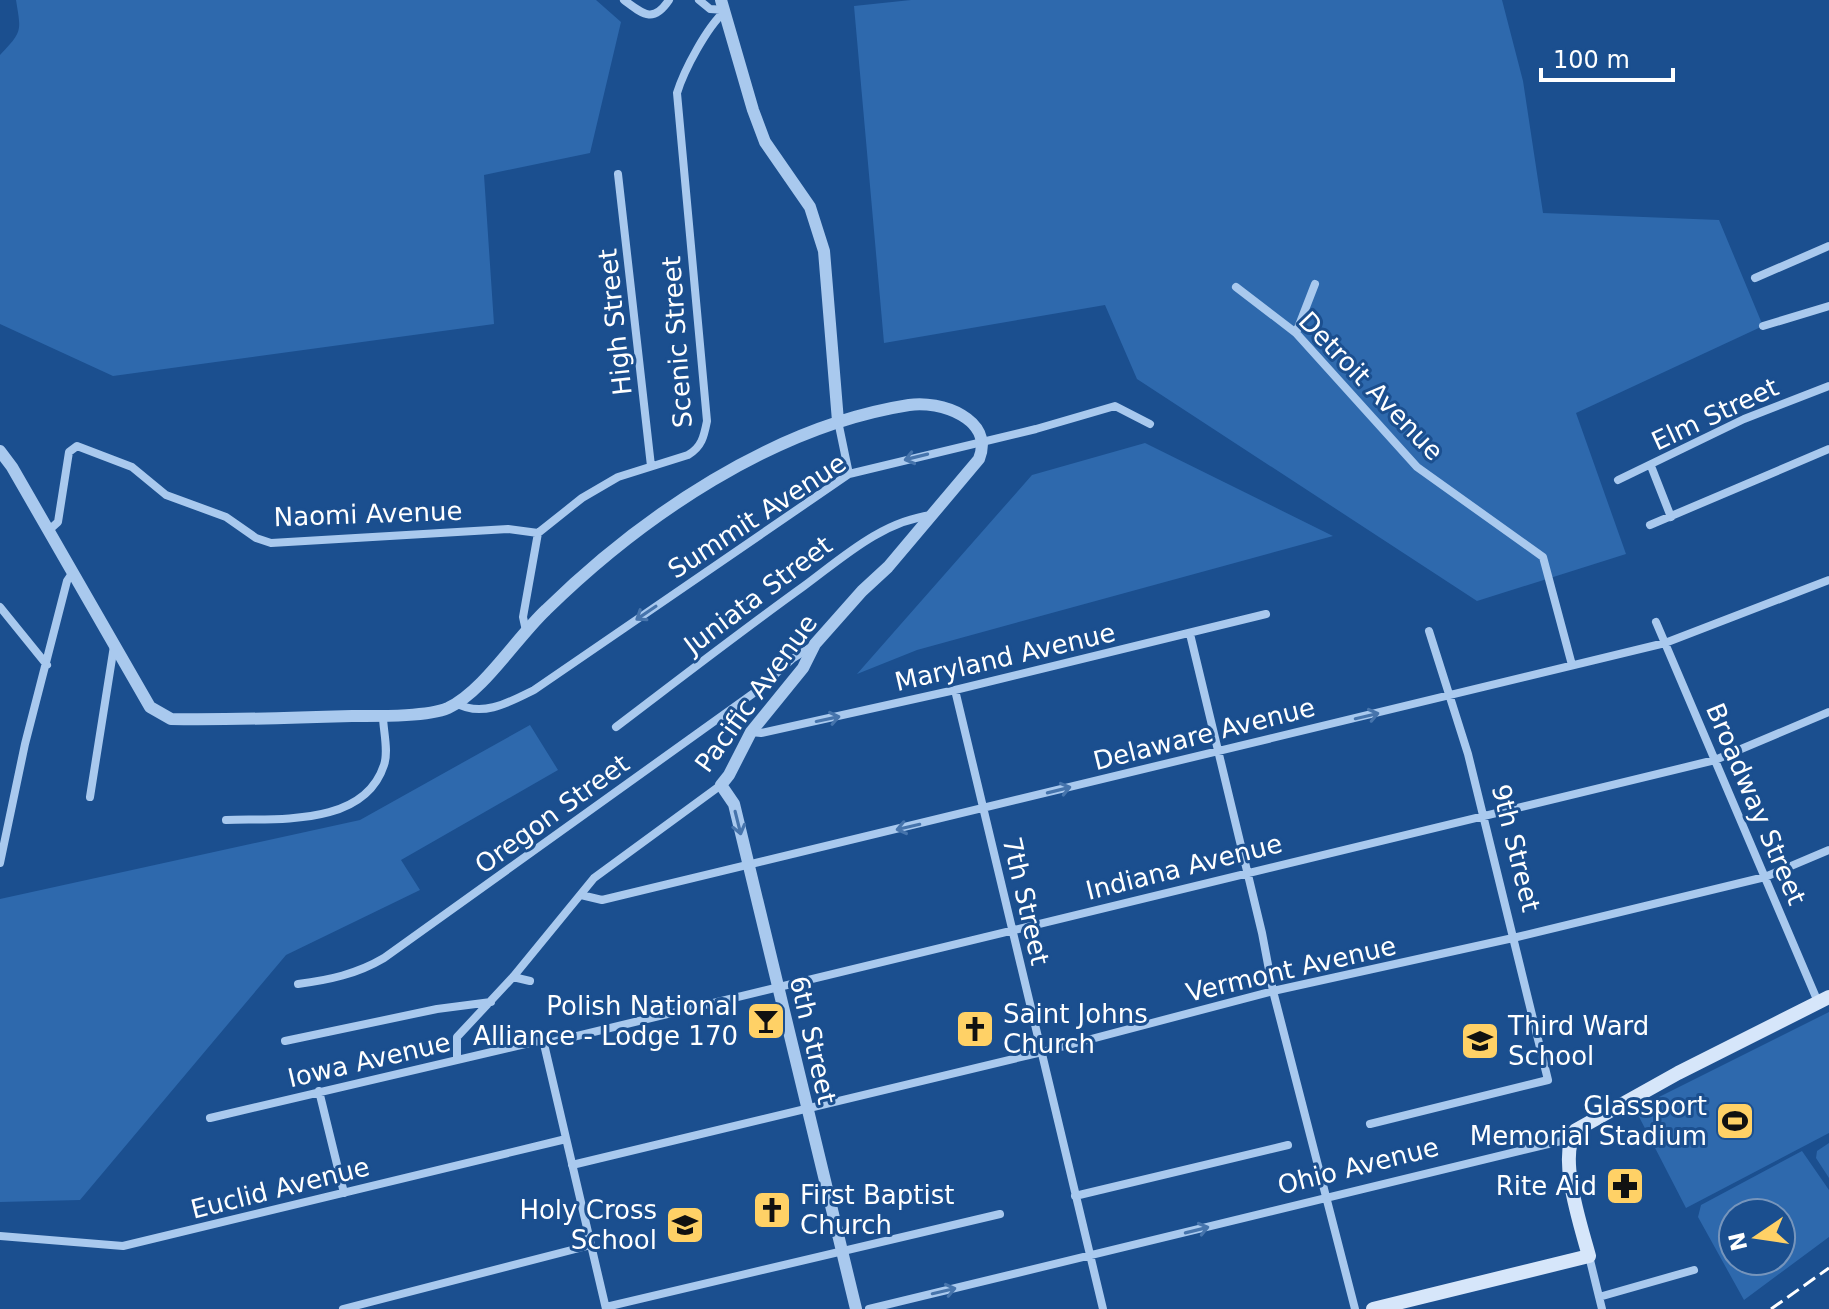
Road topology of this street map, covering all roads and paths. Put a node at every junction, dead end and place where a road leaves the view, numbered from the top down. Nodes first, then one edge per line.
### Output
1 (624, 0) edge
2 (669, 0) edge
3 (699, 0) edge
4 (723, 5) edge
5 (618, 174) dead end
6 (1829, 246) edge
7 (1755, 278) dead end
8 (1315, 284) dead end
9 (1236, 287) dead end
10 (1829, 306) edge
11 (1763, 326) dead end
12 (1296, 333) junction
13 (1829, 386) edge
14 (838, 421) junction
15 (1150, 424) dead end
16 (983, 440) junction
17 (1829, 449) edge
18 (0, 451) edge
19 (651, 466) junction
20 (1651, 466) junction
21 (849, 474) junction
22 (1618, 480) dead end
23 (934, 515) junction
24 (1671, 517) junction
25 (1650, 525) dead end
26 (48, 531) junction
27 (538, 533) junction
28 (73, 572) junction
29 (1829, 580) edge
30 (0, 607) edge
31 (1266, 614) dead end
32 (1656, 622) dead end
33 (526, 631) junction
34 (1429, 631) dead end
35 (1190, 634) junction
36 (1665, 643) junction
37 (815, 644) junction
38 (114, 646) junction
39 (47, 665) junction
40 (1572, 665) junction
41 (955, 690) junction
42 (1452, 696) junction
43 (456, 703) junction
44 (1829, 712) edge
45 (383, 716) junction
46 (616, 727) dead end
47 (751, 732) junction
48 (1217, 750) junction
49 (1715, 760) junction
50 (721, 785) junction
51 (90, 797) dead end
52 (984, 809) junction
53 (1482, 815) junction
54 (226, 820) dead end
55 (1829, 850) edge
56 (0, 863) edge
57 (749, 865) junction
58 (1247, 872) junction
59 (1765, 877) junction
60 (581, 895) junction
61 (1013, 930) junction
62 (1513, 938) junction
63 (513, 977) junction
64 (530, 981) dead end
65 (298, 984) dead end
66 (779, 987) junction
67 (1273, 991) junction
68 (1824, 1000) edge
69 (491, 1002) junction
70 (285, 1041) dead end
71 (541, 1043) junction
72 (1042, 1052) junction
73 (457, 1060) junction
74 (319, 1091) junction
75 (806, 1107) junction
76 (210, 1118) dead end
77 (1370, 1124) dead end
78 (566, 1139) junction
79 (1569, 1139) junction
80 (1288, 1145) dead end
81 (572, 1165) junction
82 (344, 1193) junction
83 (1075, 1196) junction
84 (1326, 1199) junction
85 (1000, 1214) dead end
86 (0, 1236) edge
87 (591, 1245) junction
88 (842, 1251) junction
89 (1091, 1256) junction
90 (1589, 1256) junction
91 (1694, 1270) dead end
92 (1599, 1297) junction
93 (379, 1305) edge
94 (606, 1308) edge
95 (343, 1309) edge
96 (856, 1309) edge
97 (869, 1309) edge
98 (1103, 1309) edge
99 (1355, 1309) edge
100 (1373, 1309) edge
101 (1602, 1309) edge

1 - 2 street
3 - 4 street
4 - 14 street
4 - 19 street, Scenic Street
5 - 19 street, High Street
6 - 7 street
8 - 12 street
9 - 12 street, Detroit Avenue
10 - 11 street
12 - 40 street, Detroit Avenue
13 - 20 street, Elm Street
14 - 16 street
14 - 21 street
14 - 33 street
15 - 16 street, Summit Avenue
16 -> 21 street, Summit Avenue
16 - 23 street, Pacific Avenue
17 - 24 street
18 - 26 street
19 - 27 street, Scenic Street
20 - 22 street, Elm Street
20 - 24 street
21 -> 43 street, Summit Avenue
23 - 37 street, Pacific Avenue
23 - 46 street, Juniata Street
24 - 25 street
26 - 27 street, Naomi Avenue
26 - 28 street
27 - 33 street
28 - 38 street
28 - 39 street
29 - 36 street, Delaware Avenue
30 - 39 street
31 - 35 street, Maryland Avenue
32 - 36 street, Broadway Street
33 - 43 street
34 - 42 street, 9th Street
35 - 41 street, Maryland Avenue
35 - 48 street
36 - 40 street, Delaware Avenue
36 - 49 street, Broadway Street
37 - 47 street, Pacific Avenue
37 - 65 street, Oregon Street
38 - 45 street
38 - 51 street
39 - 56 street
40 - 42 street, Delaware Avenue
47 -> 41 street, Maryland Avenue
41 - 52 street, 7th Street
48 -> 42 street, Delaware Avenue
42 - 53 street, 9th Street
43 - 45 street
44 - 49 street, Indiana Avenue
45 - 54 street
47 - 50 street, Pacific Avenue
52 -> 48 street, Delaware Avenue
48 - 58 street
49 - 53 street, Indiana Avenue
49 - 59 street, Broadway Street
50 -> 57 street, 6th Street
50 - 60 street, Pacific Avenue
52 -> 57 street, Delaware Avenue
52 - 61 street, 7th Street
53 - 58 street, Indiana Avenue
53 - 62 street, 9th Street
55 - 59 street, Vermont Avenue
57 - 60 street, Delaware Avenue
57 - 66 street, 6th Street
58 - 61 street, Indiana Avenue
58 - 67 street
59 - 62 street, Vermont Avenue
59 - 68 street, Broadway Street
60 - 63 street, Pacific Avenue
61 - 66 street, Indiana Avenue
61 - 72 street, 7th Street
62 - 67 street, Vermont Avenue
62 - 77 street, 9th Street
63 - 64 street
63 - 69 street, Pacific Avenue
66 - 71 street, Indiana Avenue
66 - 75 street, 6th Street
67 - 72 street, Vermont Avenue
67 - 84 street
68 - 79 main road, Ohio Avenue
69 - 70 street
69 - 73 street, Pacific Avenue
71 - 73 street, Iowa Avenue
71 - 78 street
72 - 75 street, Vermont Avenue
72 - 83 street, 7th Street
73 - 74 street, Iowa Avenue
74 - 76 street, Iowa Avenue
74 - 82 street
75 - 81 street, Vermont Avenue
75 - 88 street, 6th Street
78 - 81 street
78 - 82 street, Euclid Avenue
79 - 84 street, Ohio Avenue
79 - 90 main road
80 - 83 street
81 - 87 street
82 - 86 street, Euclid Avenue
83 - 89 street, 7th Street
89 -> 84 street, Ohio Avenue
84 - 99 street
85 - 88 street
87 - 93 street
87 - 94 street
88 - 94 street
88 - 96 street, 6th Street
97 -> 89 street, Ohio Avenue
89 - 98 street, 7th Street
90 - 92 street
90 - 100 main road
91 - 92 street
92 - 101 street
93 - 95 street

